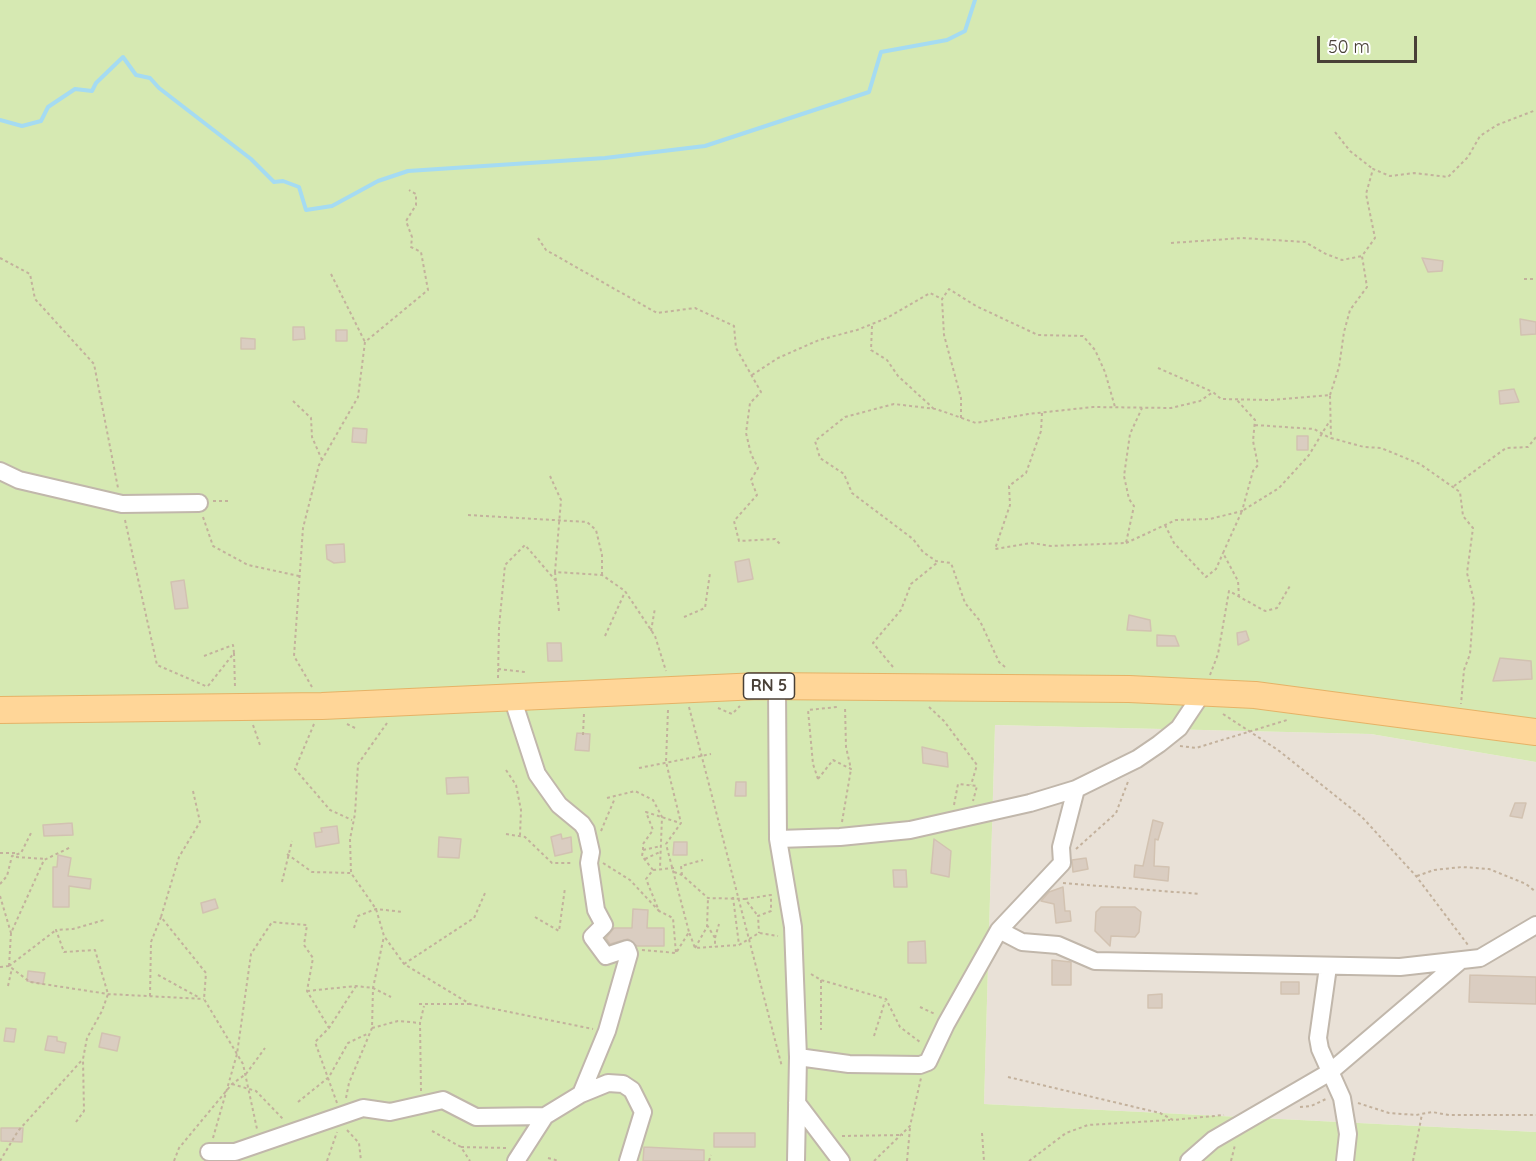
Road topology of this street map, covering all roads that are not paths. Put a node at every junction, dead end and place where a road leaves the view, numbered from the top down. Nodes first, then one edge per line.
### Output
1 (0, 471) edge
2 (199, 503) road end
3 (777, 687) junction
4 (505, 696) junction
5 (1199, 698) junction
6 (0, 710) edge
7 (1536, 732) edge
8 (1076, 789) junction
9 (778, 839) junction
10 (1536, 925) edge
11 (999, 930) junction
12 (1459, 962) junction
13 (1328, 967) junction
14 (798, 1057) junction
15 (1330, 1072) junction
16 (581, 1094) junction
17 (797, 1103) junction
18 (545, 1116) junction
19 (209, 1152) road end
20 (519, 1155) edge
21 (628, 1161) edge
22 (796, 1161) edge
23 (841, 1161) edge
24 (1189, 1161) edge
25 (1345, 1161) edge

1 - 2 street
3 - 4 main road, RN 5
3 - 5 main road, RN 5
3 - 9 street
4 - 6 main road, RN 5
4 - 16 street
5 - 7 main road, RN 5
5 - 8 street
8 - 9 street
8 - 11 street
9 - 14 street
10 - 12 street
11 - 13 street
11 - 14 street
12 - 13 street
12 - 15 street
13 - 15 street
14 - 17 street
15 - 24 street
15 - 25 street
16 - 18 street
16 - 21 street
17 - 22 street
17 - 23 street
18 - 19 street
18 - 20 street

